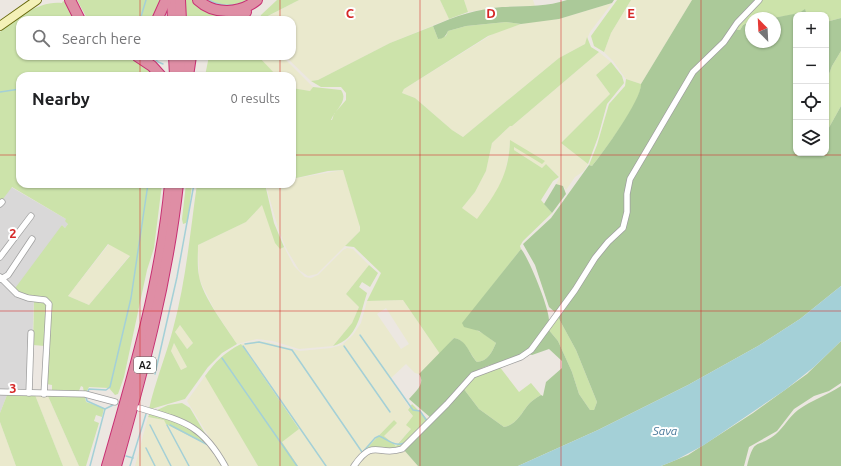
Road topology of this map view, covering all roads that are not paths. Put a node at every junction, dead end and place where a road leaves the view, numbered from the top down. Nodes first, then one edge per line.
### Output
1 (37, 0) edge
2 (166, 0) edge
3 (172, 0) edge
4 (180, 0) edge
5 (198, 0) edge
6 (257, 0) edge
7 (262, 0) edge
8 (759, 0) edge
9 (71, 1) edge
10 (78, 16) edge
11 (81, 16) edge
12 (159, 16) edge
13 (173, 16) edge
14 (182, 16) edge
15 (237, 16) edge
16 (0, 26) edge
17 (143, 60) edge
18 (174, 60) edge
19 (183, 60) edge
20 (190, 60) edge
21 (157, 72) edge
22 (175, 72) edge
23 (183, 72) edge
24 (189, 72) edge
25 (169, 188) edge
26 (177, 188) edge
27 (31, 216) dead end
28 (32, 239) dead end
29 (0, 257) edge
30 (1, 278) edge
31 (31, 333) dead end
32 (0, 392) edge
33 (29, 393) junction
34 (44, 394) junction
35 (115, 402) dead end
36 (139, 408) dead end
37 (107, 466) edge
38 (116, 466) edge
39 (225, 466) edge
40 (354, 466) edge

1 - 16 street
2 - 12 highway
3 - 13 highway
4 - 14 highway
5 - 6 highway
7 - 15 highway
8 - 40 street
9 - 10 highway
9 - 11 highway
17 - 21 highway
18 - 22 highway
19 - 23 highway
20 - 24 highway
25 - 37 highway, A2
26 - 38 highway, A2
27 - 29 street
28 - 30 street
30 - 34 street
31 - 33 street
32 - 33 street
33 - 34 street
34 - 35 street
36 - 39 street

